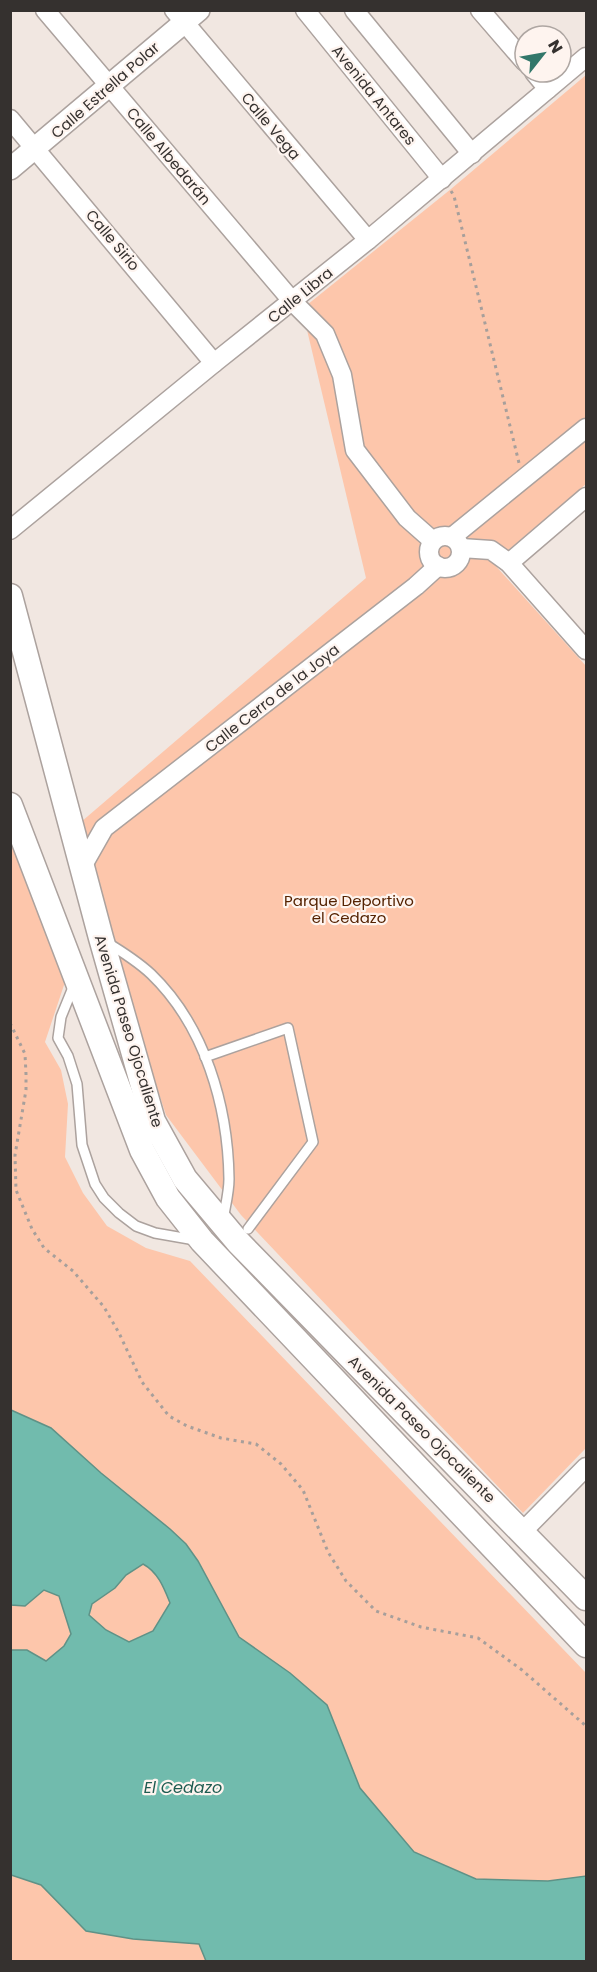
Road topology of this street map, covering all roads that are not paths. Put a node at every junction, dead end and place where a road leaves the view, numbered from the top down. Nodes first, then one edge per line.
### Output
1 (45, 10) edge
2 (305, 10) edge
3 (354, 10) edge
4 (480, 10) edge
5 (186, 14) edge
6 (513, 48) edge
7 (586, 57) edge
8 (545, 84) edge
9 (108, 85) junction
10 (549, 89) junction
11 (10, 119) edge
12 (36, 149) junction
13 (472, 154) junction
14 (10, 169) edge
15 (442, 179) junction
16 (368, 240) junction
17 (293, 302) junction
18 (214, 363) junction
19 (586, 428) edge
20 (584, 503) edge
21 (10, 530) edge
22 (433, 542) junction
23 (457, 543) junction
24 (509, 562) junction
25 (438, 566) junction
26 (11, 597) edge
27 (586, 650) edge
28 (10, 805) edge
29 (71, 825) junction
30 (104, 828) junction
31 (83, 865) junction
32 (101, 938) junction
33 (76, 980) junction
34 (206, 1057) junction
35 (222, 1226) junction
36 (248, 1228) dead end
37 (202, 1241) junction
38 (586, 1467) edge
39 (523, 1532) junction
40 (586, 1598) edge
41 (586, 1645) edge

1 - 9 street, Calle Albedarán
2 - 15 street, Avenida Antares
3 - 13 street
4 - 6 street
5 - 9 street, Calle Estrella Polar
5 - 16 street, Calle Vega
7 - 10 street, Calle Libra
8 - 10 street
9 - 12 street, Calle Estrella Polar
9 - 17 street, Calle Albedarán
10 - 13 street, Calle Libra
11 - 12 street, Calle Sirio
12 - 14 street, Calle Estrella Polar
12 - 18 street, Calle Sirio
13 - 15 street, Calle Libra
15 - 16 street, Calle Libra
16 - 17 street, Calle Libra
17 - 18 street, Calle Libra
17 - 22 street, Calle Albedarán
18 - 21 street, Calle Libra
19 - 23 street
20 - 24 street
22 - 23 street
22 - 25 street
23 - 24 street
23 - 25 street
24 - 27 street
25 - 30 street, Calle Cerro de la Joya
26 - 29 main road, Avenida Paseo Ojocaliente
28 - 33 main road, Avenida Paseo Ojocaliente
29 - 30 street
29 - 31 main road, Avenida Paseo Ojocaliente
30 - 31 street
31 - 32 main road, Avenida Paseo Ojocaliente
32 - 34 lane
32 - 35 main road, Avenida Paseo Ojocaliente
33 - 37 main road, Avenida Paseo Ojocaliente
33 - 37 lane
34 - 35 lane
34 - 36 lane
35 - 39 main road, Avenida Paseo Ojocaliente
37 - 41 main road, Avenida Paseo Ojocaliente
38 - 39 street
39 - 40 main road, Avenida Paseo Ojocaliente

